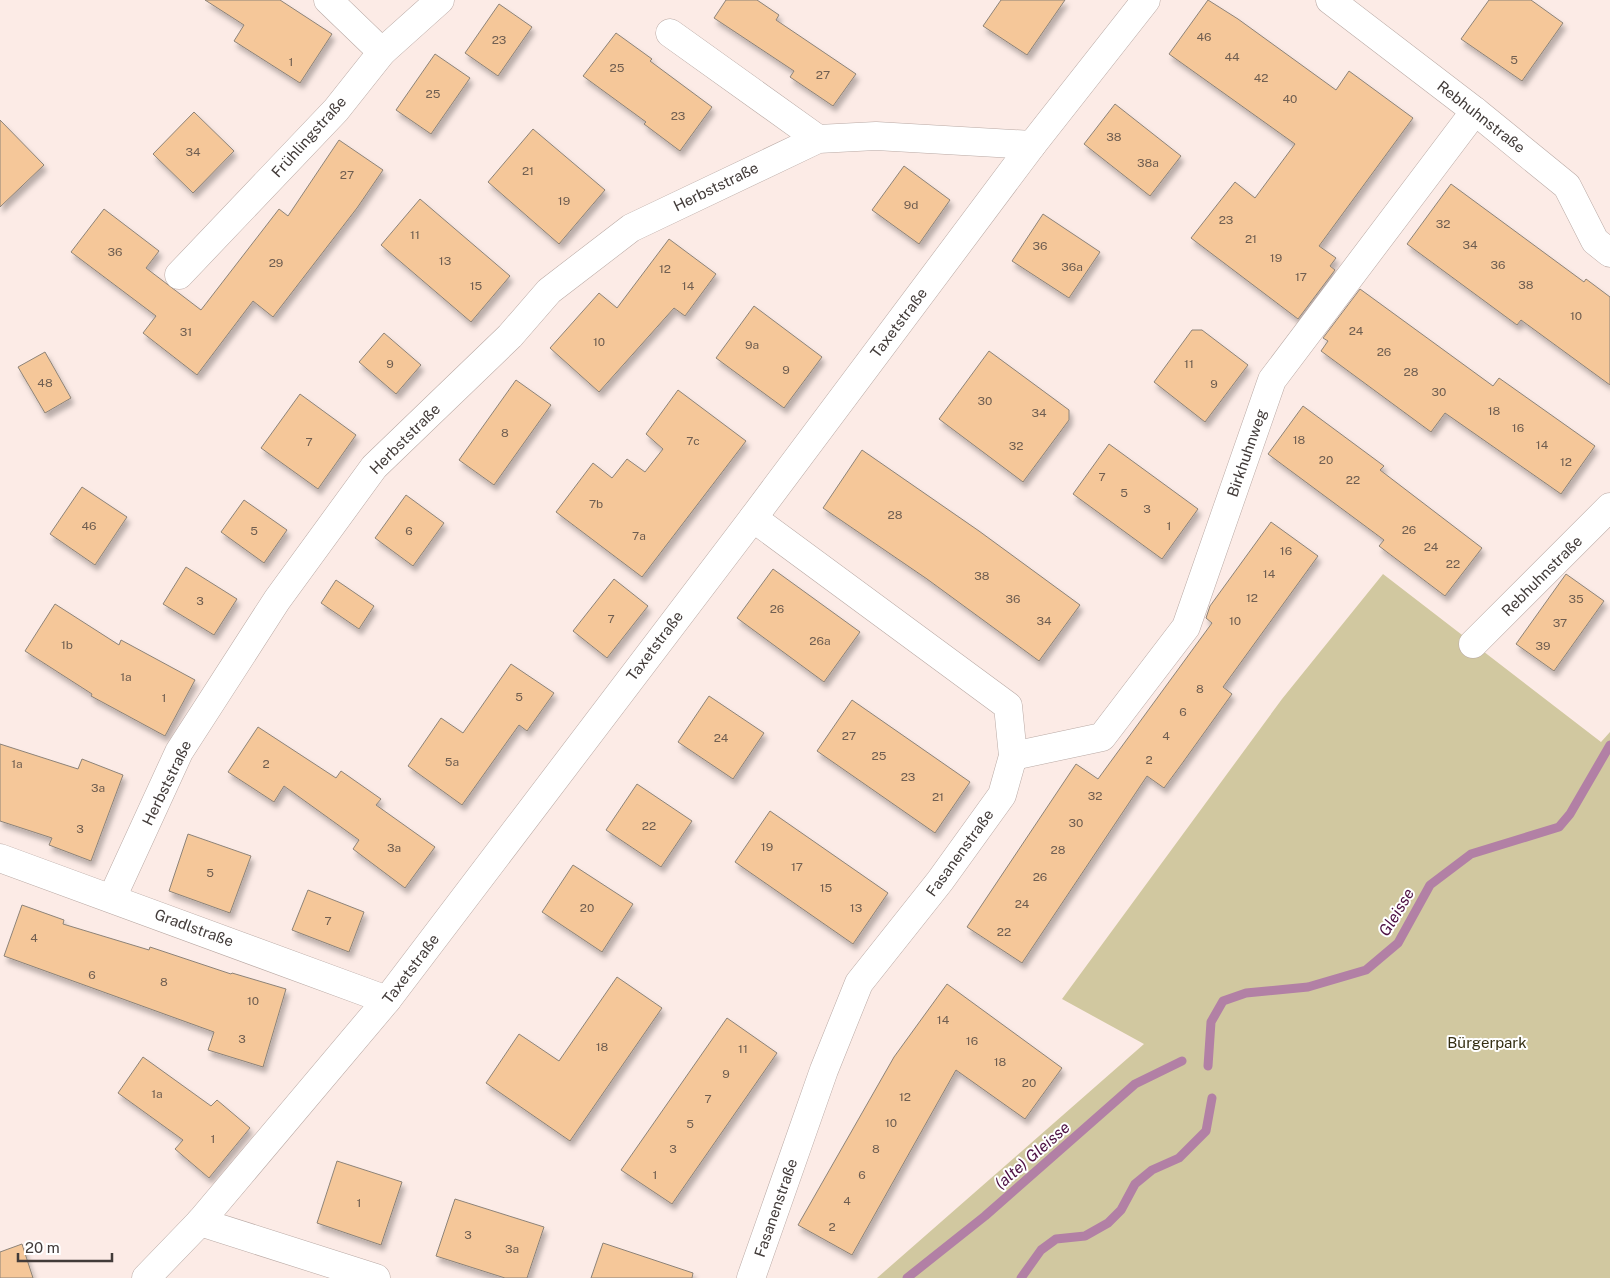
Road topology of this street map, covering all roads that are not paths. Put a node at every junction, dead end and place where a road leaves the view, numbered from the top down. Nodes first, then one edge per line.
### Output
1 (328, 0) edge
2 (440, 0) edge
3 (1146, 0) edge
4 (1330, 0) edge
5 (670, 33) dead end
6 (382, 52) junction
7 (1476, 111) junction
8 (818, 139) junction
9 (1032, 145) junction
10 (1610, 253) edge
11 (179, 276) dead end
12 (1610, 507) edge
13 (753, 518) junction
14 (1473, 644) dead end
15 (1013, 756) junction
16 (0, 858) edge
17 (112, 898) junction
18 (388, 1000) junction
19 (200, 1222) junction
20 (146, 1278) edge
21 (376, 1278) edge
22 (752, 1278) edge

1 - 6 street
2 - 6 street, Frühlingstraße
3 - 9 street, Taxetstraße
4 - 7 street, Rebhuhnstraße
5 - 8 street
6 - 11 street, Frühlingstraße
7 - 10 street, Rebhuhnstraße
7 - 15 street, Birkhuhnweg
8 - 9 street, Herbststraße
8 - 17 street, Herbststraße
9 - 13 street, Taxetstraße
12 - 14 street, Rebhuhnstraße
13 - 15 street, Fasanenstraße
13 - 18 street, Taxetstraße
15 - 22 street, Fasanenstraße
16 - 17 street, Gradlstraße
17 - 18 street, Gradlstraße
18 - 19 street, Taxetstraße
19 - 20 street, Taxetstraße
19 - 21 street

